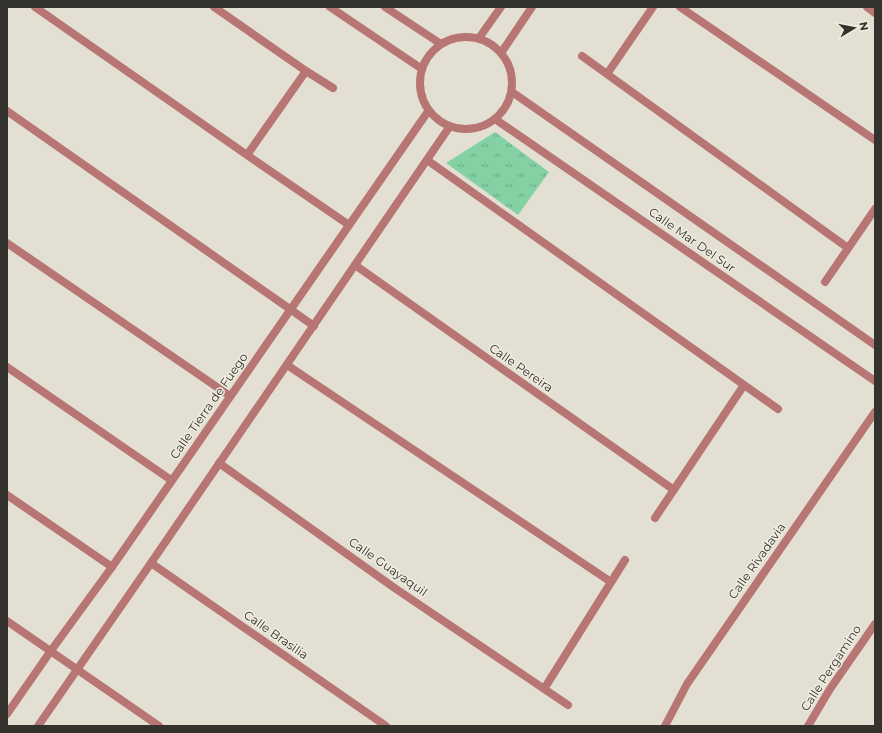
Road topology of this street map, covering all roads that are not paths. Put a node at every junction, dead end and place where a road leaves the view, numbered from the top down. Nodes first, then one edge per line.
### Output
1 (35, 7) edge
2 (214, 7) edge
3 (330, 7) edge
4 (385, 7) edge
5 (501, 7) edge
6 (532, 7) edge
7 (653, 7) edge
8 (680, 7) edge
9 (867, 7) edge
10 (875, 13) edge
11 (479, 38) junction
12 (441, 44) junction
13 (501, 53) junction
14 (582, 56) dead end
15 (422, 69) junction
16 (306, 71) junction
17 (607, 74) junction
18 (333, 88) dead end
19 (512, 92) junction
20 (429, 110) junction
21 (7, 111) edge
22 (495, 119) junction
23 (450, 126) junction
24 (875, 140) edge
25 (247, 155) junction
26 (427, 160) junction
27 (875, 209) edge
28 (349, 225) junction
29 (7, 243) edge
30 (848, 248) junction
31 (355, 265) junction
32 (825, 282) dead end
33 (290, 310) junction
34 (314, 326) junction
35 (875, 345) edge
36 (287, 365) junction
37 (7, 367) edge
38 (875, 381) edge
39 (744, 385) junction
40 (230, 396) junction
41 (778, 408) dead end
42 (875, 412) edge
43 (219, 463) junction
44 (171, 480) junction
45 (674, 490) junction
46 (7, 495) edge
47 (655, 518) dead end
48 (625, 560) dead end
49 (151, 563) junction
50 (112, 567) junction
51 (611, 582) junction
52 (7, 622) edge
53 (875, 624) edge
54 (50, 652) junction
55 (76, 670) junction
56 (544, 689) junction
57 (568, 705) dead end
58 (7, 714) edge
59 (38, 726) edge
60 (159, 726) edge
61 (386, 726) edge
62 (665, 726) edge
63 (808, 726) edge

1 - 25 street
2 - 16 street
3 - 15 street
4 - 12 street
5 - 11 street
6 - 13 street
7 - 17 street
8 - 24 street
9 - 10 street
11 - 12 street
11 - 13 street
12 - 15 street
13 - 19 street
14 - 17 street
15 - 20 street
16 - 18 street
16 - 25 street
17 - 30 street
19 - 22 street
19 - 35 street, Calle Mar Del Sur
20 - 23 street
20 - 28 street, Calle Tierra de Fuego
21 - 33 street
22 - 23 street
22 - 38 street, Calle Mar Del Sur
23 - 26 street
25 - 28 street
26 - 31 street
26 - 39 street
27 - 30 street
28 - 33 street, Calle Tierra de Fuego
29 - 40 street
30 - 32 street
31 - 34 street
31 - 45 street, Calle Pereira
33 - 34 street
33 - 40 street, Calle Tierra de Fuego
34 - 36 street
36 - 43 street
36 - 51 street
37 - 44 street
39 - 41 street
39 - 45 street
40 - 44 street, Calle Tierra de Fuego
42 - 62 street, Calle Rivadavia
43 - 49 street
43 - 56 street, Calle Guayaquil
44 - 50 street, Calle Tierra de Fuego
45 - 47 street
46 - 50 street
48 - 51 street
49 - 55 street
49 - 61 street, Calle Brasilia
50 - 54 street, Calle Tierra de Fuego
51 - 56 street
52 - 54 street
53 - 63 street, Calle Pergamino
54 - 55 street
54 - 58 street, Calle Tierra de Fuego
55 - 59 street
55 - 60 street
56 - 57 street, Calle Guayaquil

